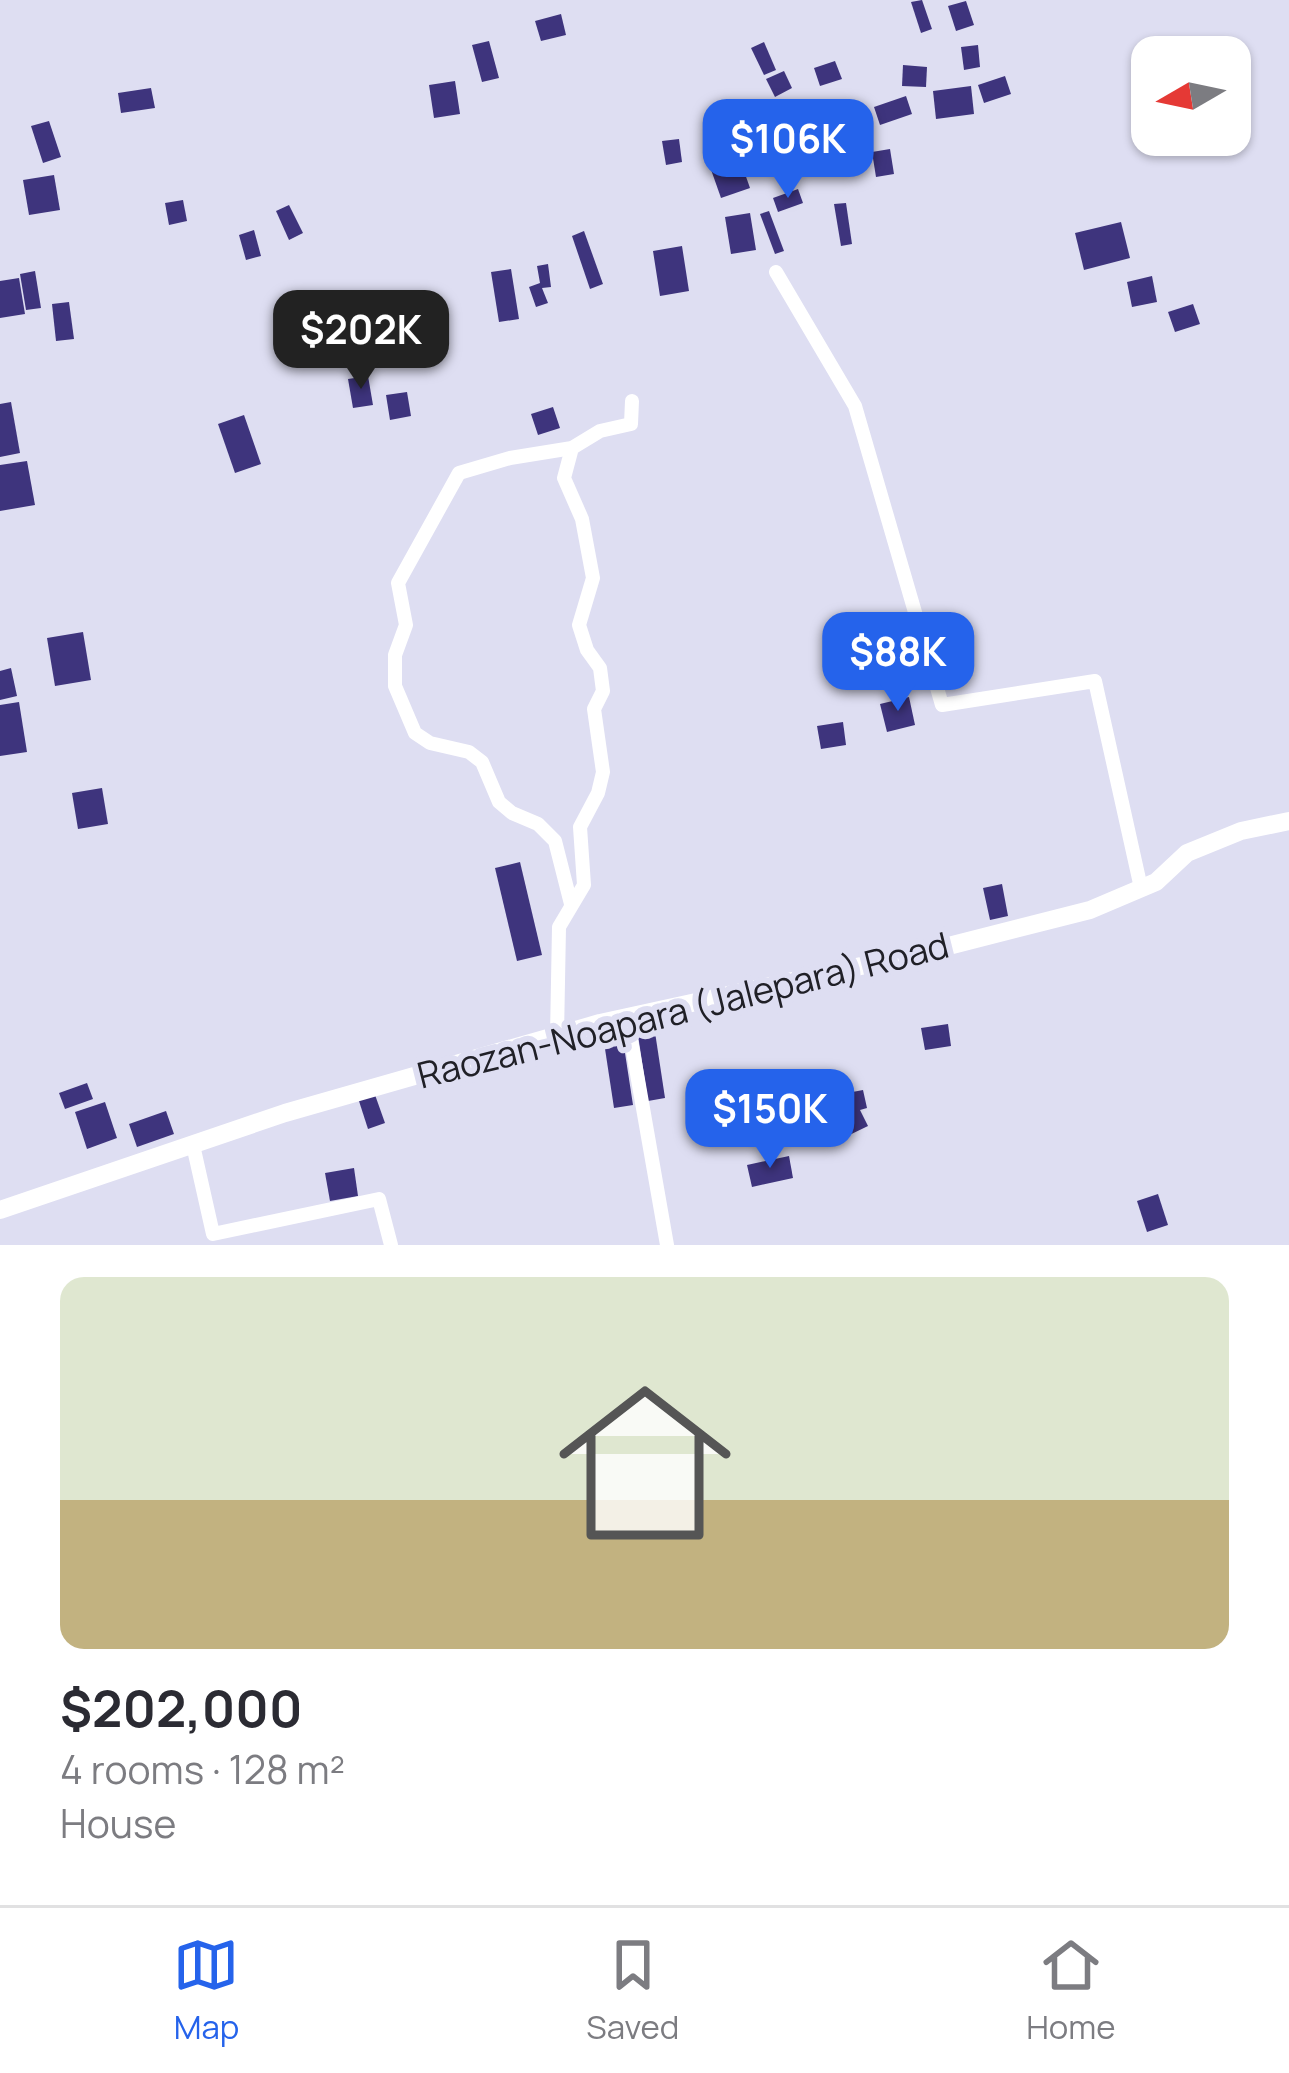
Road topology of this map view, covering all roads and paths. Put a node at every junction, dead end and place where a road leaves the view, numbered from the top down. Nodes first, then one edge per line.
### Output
1 (776, 272) dead end
2 (632, 401) dead end
3 (572, 448) junction
4 (1289, 821) edge
5 (1141, 888) junction
6 (571, 904) junction
7 (627, 1017) junction
8 (557, 1036) junction
9 (194, 1145) junction
10 (0, 1210) edge
11 (391, 1245) edge
12 (668, 1245) edge

1 - 5 street
2 - 3 street
3 - 6 street
3 - 6 street
4 - 5 main road, Raozan-Noapara (Jalepara) Road
5 - 7 main road, Raozan-Noapara (Jalepara) Road
6 - 8 street
7 - 8 main road, Raozan-Noapara (Jalepara) Road
7 - 12 street
8 - 9 main road, Raozan-Noapara (Jalepara) Road
9 - 10 main road, Raozan-Noapara (Jalepara) Road
9 - 11 street

